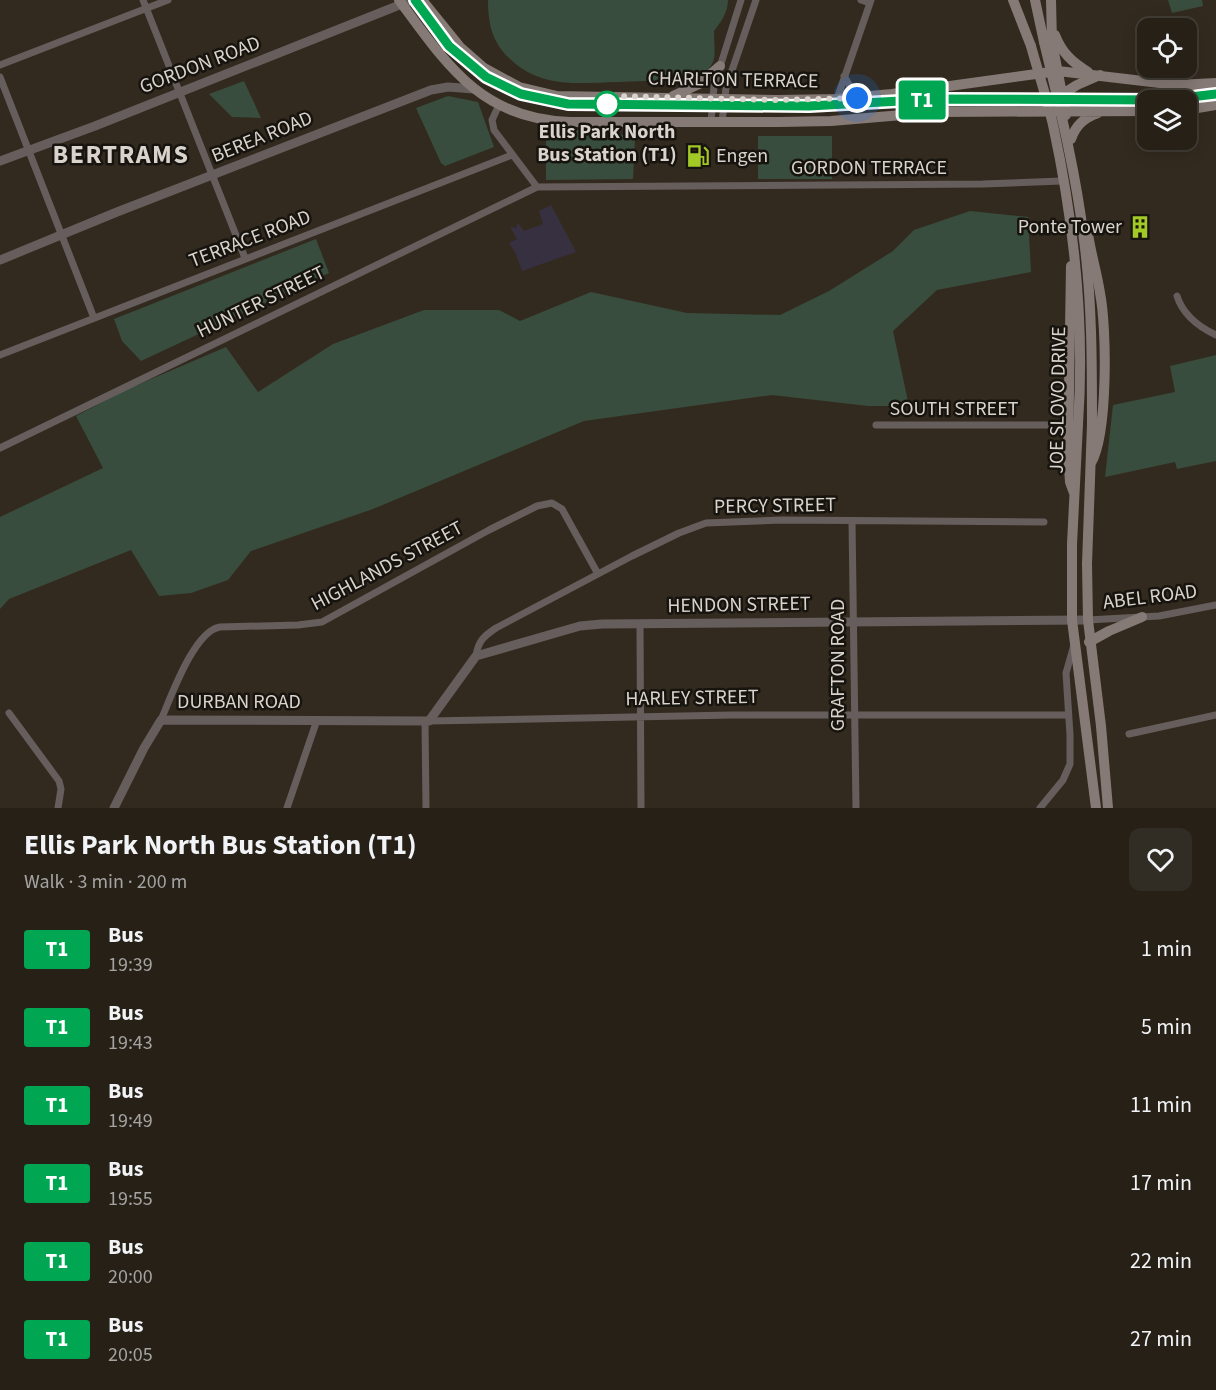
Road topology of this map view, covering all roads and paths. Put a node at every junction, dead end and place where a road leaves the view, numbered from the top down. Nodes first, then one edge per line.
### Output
1 (143, 0) edge
2 (168, 0) edge
3 (422, 0) edge
4 (741, 0) edge
5 (756, 0) edge
6 (861, 0) edge
7 (1013, 0) edge
8 (1035, 0) edge
9 (1052, 0) edge
10 (405, 2) edge
11 (870, 2) edge
12 (147, 8) junction
13 (1051, 27) junction
14 (0, 65) edge
15 (720, 66) junction
16 (1058, 71) junction
17 (1096, 74) junction
18 (844, 76) junction
19 (0, 77) edge
20 (1216, 82) edge
21 (474, 89) junction
22 (180, 91) junction
23 (1062, 94) junction
24 (668, 98) junction
25 (857, 98) junction
26 (712, 99) junction
27 (837, 99) junction
28 (724, 100) junction
29 (499, 105) junction
30 (1216, 105) edge
31 (1197, 108) edge
32 (1049, 111) junction
33 (1065, 111) junction
34 (1137, 111) edge
35 (1101, 112) junction
36 (716, 122) junction
37 (1071, 139) junction
38 (28, 150) junction
39 (512, 155) junction
40 (0, 161) edge
41 (213, 176) junction
42 (1062, 182) junction
43 (537, 187) junction
44 (62, 235) junction
45 (245, 258) junction
46 (0, 260) edge
47 (1177, 296) dead end
48 (94, 318) junction
49 (1216, 335) edge
50 (0, 355) edge
51 (1073, 424) junction
52 (876, 425) dead end
53 (0, 448) edge
54 (1091, 464) junction
55 (852, 521) junction
56 (1044, 522) dead end
57 (598, 574) junction
58 (1216, 605) edge
59 (1142, 618) junction
60 (1072, 620) junction
61 (1088, 620) junction
62 (855, 622) junction
63 (640, 624) junction
64 (1075, 642) junction
65 (1089, 642) junction
66 (477, 656) junction
67 (9, 713) dead end
68 (855, 715) junction
69 (1068, 715) junction
70 (1216, 715) edge
71 (639, 717) junction
72 (161, 720) junction
73 (316, 720) junction
74 (427, 721) junction
75 (1129, 734) dead end
76 (58, 808) edge
77 (114, 808) edge
78 (287, 808) edge
79 (426, 808) edge
80 (641, 808) edge
81 (856, 808) edge
82 (1040, 808) edge
83 (1096, 808) edge
84 (1108, 808) edge

1 - 12 street
2 - 12 street
3 - 24 main road, CHARLTON TERRACE
4 - 15 street
5 - 28 street
6 - 11 street
7 - 51 main road, JOE SLOVO DRIVE, bridge
8 - 54 main road, JOE SLOVO DRIVE, bridge
9 - 13 main road
10 - 21 main road, CHARLTON TERRACE
10 - 22 street, GORDON ROAD
11 - 18 street
12 - 14 street
12 - 22 street
13 - 16 main road
13 - 17 main road
15 - 24 main road
15 - 26 street
16 - 17 main road, CHARLTON TERRACE
16 - 23 main road
16 - 25 main road, CHARLTON TERRACE
17 - 20 main road, CHARLTON TERRACE
17 - 23 main road
18 - 25 street
18 - 27 street
19 - 38 street
21 - 29 main road, CHARLTON TERRACE
21 - 41 street, BEREA ROAD
22 - 38 street, GORDON ROAD
22 - 41 street
23 - 32 main road
23 - 33 main road
24 - 26 main road, CHARLTON TERRACE
25 - 27 main road, CHARLTON TERRACE
26 - 28 main road, CHARLTON TERRACE
26 - 36 street
27 - 28 main road, CHARLTON TERRACE
28 - 36 street
29 - 36 main road, CHARLTON TERRACE
29 - 39 street
30 - 31 main road
32 - 33 main road, CHARLTON TERRACE
32 - 36 main road, CHARLTON TERRACE
32 - 42 main road
33 - 35 main road, CHARLTON TERRACE
33 - 37 main road
34 - 35 main road, CHARLTON TERRACE
35 - 37 main road
37 - 54 main road
38 - 40 street, GORDON ROAD
38 - 44 street
39 - 43 street
39 - 45 street, TERRACE ROAD
41 - 44 street, BEREA ROAD
41 - 45 street
42 - 43 street, GORDON TERRACE
42 - 51 main road
43 - 53 street, HUNTER STREET
44 - 46 street, BEREA ROAD
44 - 48 street
45 - 48 street, TERRACE ROAD
47 - 49 street
48 - 50 street, TERRACE ROAD
51 - 52 street, SOUTH STREET
51 - 60 main road, JOE SLOVO DRIVE
54 - 61 main road, JOE SLOVO DRIVE
55 - 56 street, PERCY STREET
55 - 57 street, PERCY STREET
55 - 62 street, GRAFTON ROAD
57 - 66 street, PERCY STREET
57 - 72 street, HIGHLANDS STREET
58 - 59 street, ABEL ROAD
59 - 61 street, ABEL ROAD
59 - 65 main road
60 - 61 street, HENDON STREET
60 - 62 street, HENDON STREET
60 - 64 main road, JOE SLOVO DRIVE
61 - 65 main road, JOE SLOVO DRIVE
62 - 63 street, HENDON STREET
62 - 68 street, GRAFTON ROAD
63 - 66 street, HENDON STREET
63 - 71 street
64 - 69 street
64 - 83 main road, JOE SLOVO DRIVE
65 - 84 main road, JOE SLOVO DRIVE
66 - 74 street
67 - 76 street
68 - 69 street, HARLEY STREET
68 - 71 street, HARLEY STREET
68 - 81 street, GRAFTON ROAD
69 - 82 street
70 - 75 street
71 - 74 street, HARLEY STREET
71 - 80 street
72 - 73 street, DURBAN ROAD
72 - 77 street
73 - 74 street, HARLEY STREET
73 - 78 street
74 - 79 street

